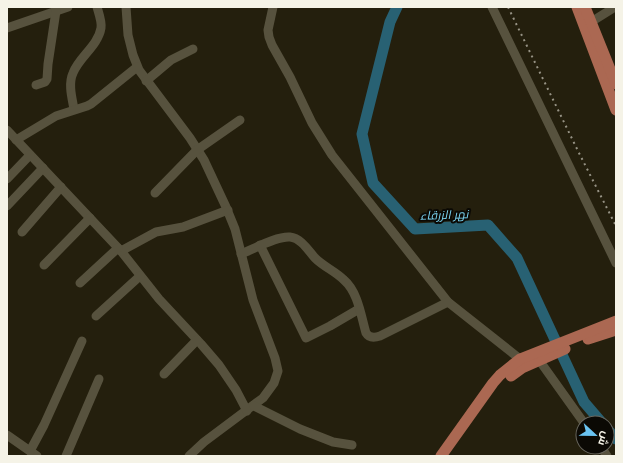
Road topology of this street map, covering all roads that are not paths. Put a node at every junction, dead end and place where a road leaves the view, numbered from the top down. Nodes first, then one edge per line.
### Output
1 (68, 7) edge
2 (97, 7) edge
3 (126, 7) edge
4 (273, 7) edge
5 (492, 7) edge
6 (577, 7) edge
7 (585, 7) edge
8 (615, 7) edge
9 (56, 11) junction
10 (591, 22) junction
11 (8, 26) edge
12 (193, 49) dead end
13 (137, 67) junction
14 (146, 81) junction
15 (616, 84) edge
16 (36, 85) dead end
17 (74, 109) junction
18 (616, 110) edge
19 (240, 120) dead end
20 (7, 130) edge
21 (16, 140) junction
22 (197, 150) junction
23 (30, 155) junction
24 (43, 168) junction
25 (7, 179) edge
26 (61, 187) junction
27 (154, 193) dead end
28 (7, 206) edge
29 (228, 210) junction
30 (90, 218) junction
31 (22, 232) dead end
32 (260, 245) junction
33 (119, 249) junction
34 (241, 254) junction
35 (616, 263) edge
36 (44, 265) dead end
37 (140, 276) junction
38 (80, 283) dead end
39 (448, 302) junction
40 (359, 309) junction
41 (96, 316) dead end
42 (616, 321) edge
43 (616, 330) edge
44 (197, 340) junction
45 (82, 341) dead end
46 (572, 342) junction
47 (553, 349) junction
48 (520, 359) junction
49 (539, 360) junction
50 (164, 374) dead end
51 (99, 379) dead end
52 (250, 408) junction
53 (578, 415) edge
54 (7, 435) edge
55 (352, 445) dead end
56 (35, 455) edge
57 (66, 456) edge
58 (189, 456) edge
59 (441, 456) edge
60 (450, 456) edge

1 - 9 street
2 - 17 street
3 - 13 street
4 - 39 street
5 - 35 street
6 - 18 main road
7 - 10 main road
8 - 10 street
9 - 11 street
9 - 16 street
10 - 15 main road
12 - 14 street
13 - 14 street
13 - 17 street
14 - 22 street
17 - 21 street
19 - 22 street
20 - 21 street
21 - 23 street
22 - 27 street
22 - 29 street
23 - 24 street
23 - 25 street
24 - 26 street
24 - 28 street
26 - 30 street
26 - 31 street
29 - 33 street
29 - 34 street
30 - 33 street
30 - 36 street
32 - 34 street
32 - 40 street
32 - 40 street
33 - 37 street
33 - 38 street
34 - 52 street
37 - 41 street
37 - 44 street
39 - 40 street
39 - 48 street
42 - 46 main road
43 - 46 main road
44 - 50 street
44 - 52 street
45 - 56 street
46 - 47 main road
47 - 48 main road
47 - 49 main road
48 - 59 main road
49 - 53 street
49 - 60 main road
51 - 57 street
52 - 55 street
52 - 58 street
54 - 56 street

